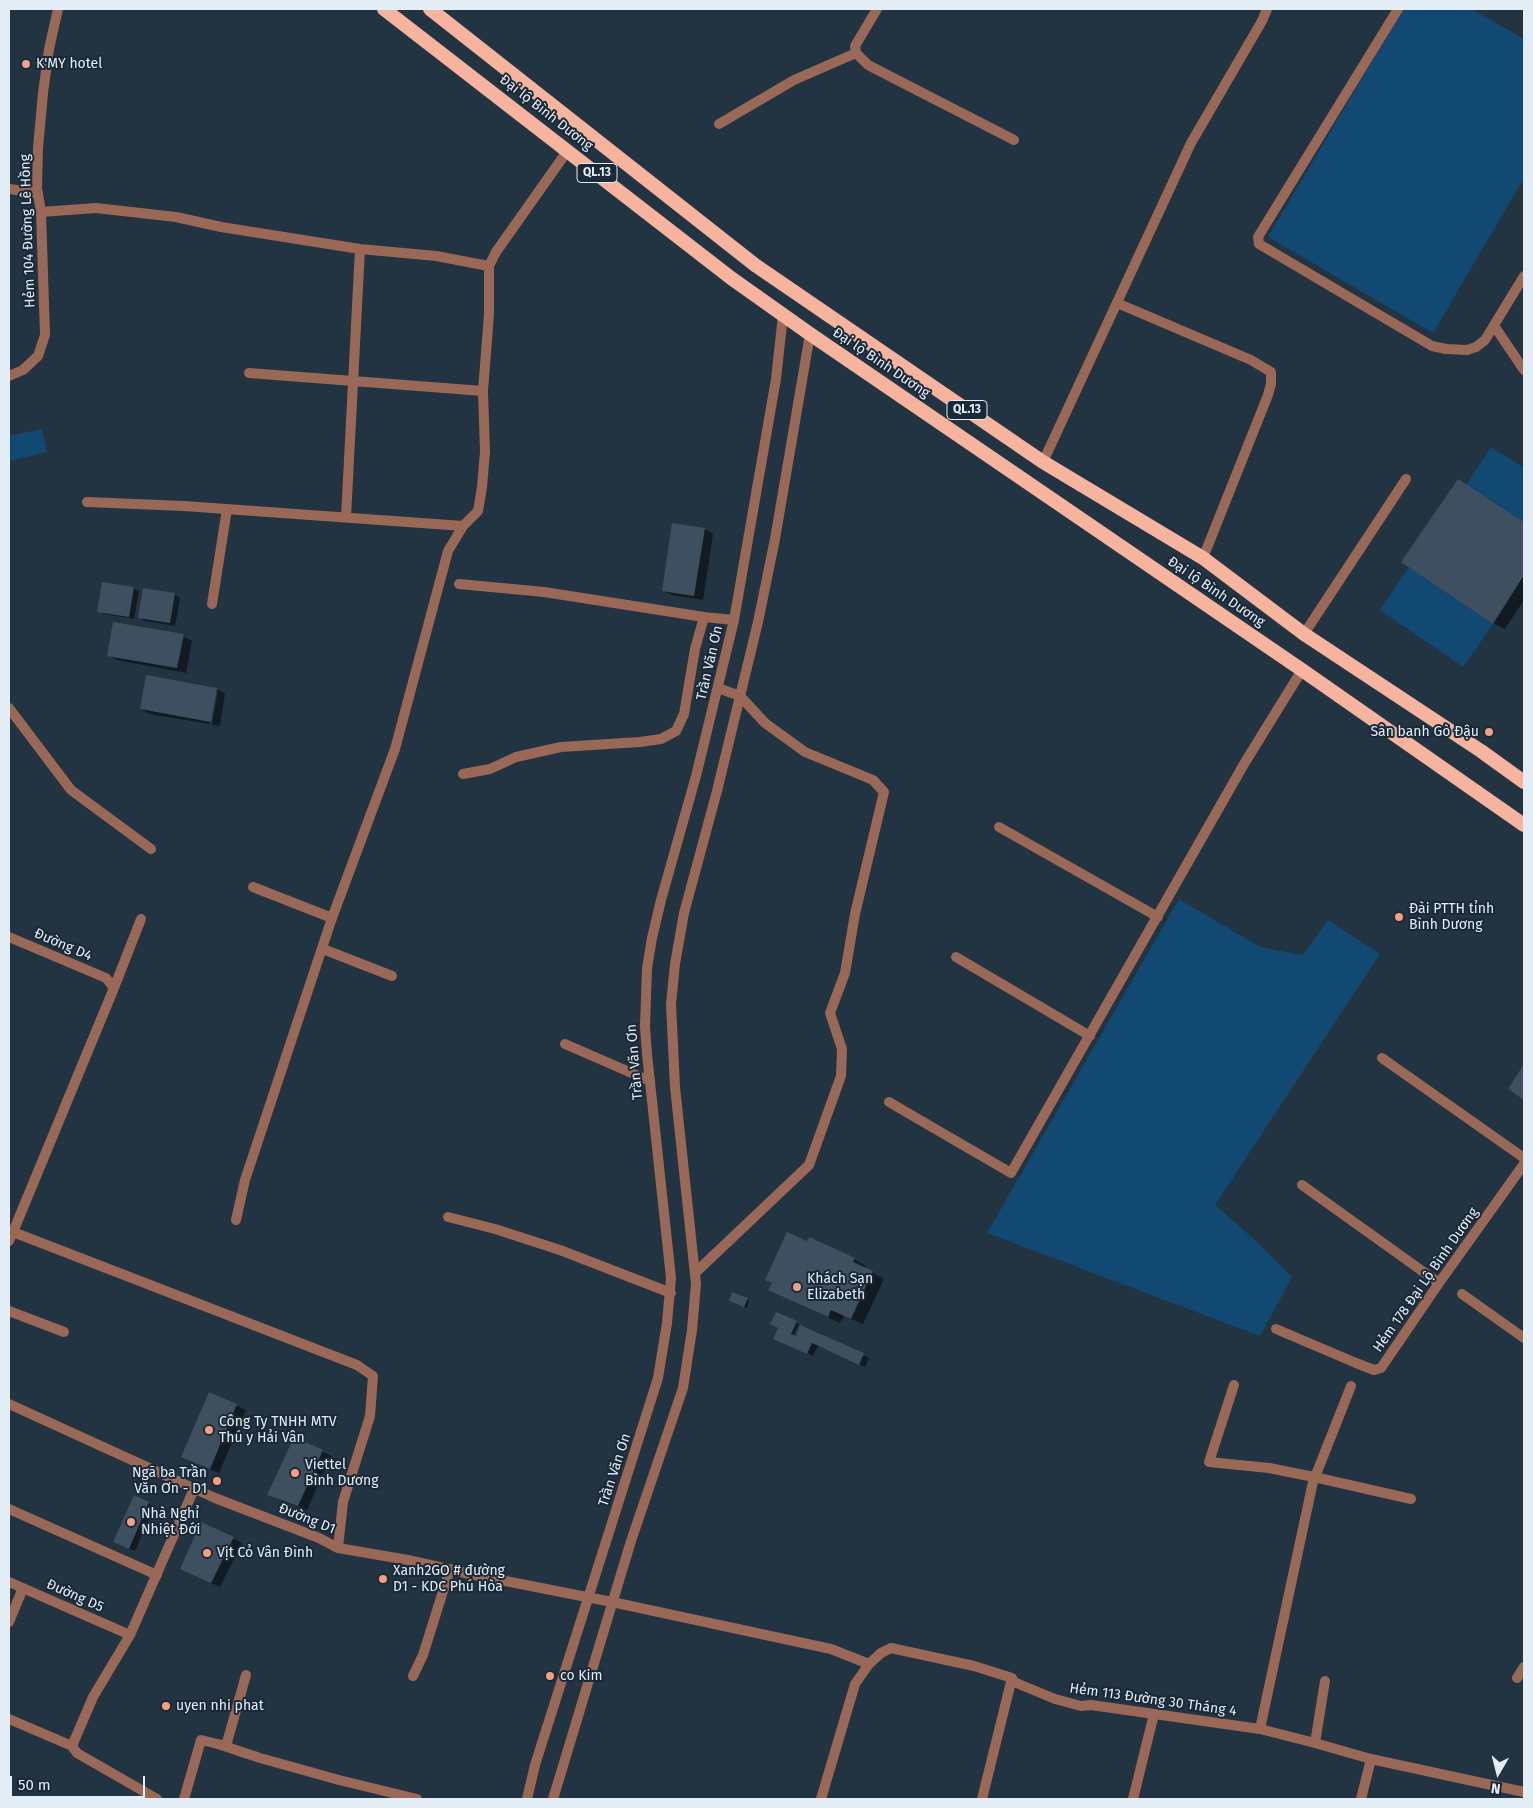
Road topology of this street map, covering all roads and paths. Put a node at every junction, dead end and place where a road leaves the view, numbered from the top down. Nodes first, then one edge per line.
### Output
1 (58, 9) edge
2 (384, 9) edge
3 (430, 9) edge
4 (877, 9) edge
5 (1267, 9) edge
6 (1398, 9) edge
7 (856, 53) junction
8 (719, 124) dead end
9 (1014, 140) dead end
10 (568, 150) junction
11 (9, 189) edge
12 (38, 193) junction
13 (41, 212) junction
14 (360, 249) junction
15 (489, 266) junction
16 (1524, 276) edge
17 (1513, 294) junction
18 (1524, 298) edge
19 (1117, 303) junction
20 (783, 315) junction
21 (1494, 327) junction
22 (810, 334) junction
23 (1524, 370) edge
24 (249, 373) dead end
25 (9, 376) edge
26 (353, 381) junction
27 (483, 391) junction
28 (1043, 462) junction
29 (1406, 479) dead end
30 (87, 502) dead end
31 (227, 508) junction
32 (346, 517) junction
33 (463, 526) junction
34 (1203, 558) junction
35 (459, 584) dead end
36 (212, 604) dead end
37 (704, 618) junction
38 (734, 620) junction
39 (1304, 634) junction
40 (1302, 670) junction
41 (718, 688) junction
42 (740, 696) junction
43 (9, 708) edge
44 (463, 774) dead end
45 (1524, 782) edge
46 (1524, 825) edge
47 (999, 827) dead end
48 (151, 849) dead end
49 (253, 887) dead end
50 (1158, 917) junction
51 (332, 918) junction
52 (140, 919) dead end
53 (9, 937) edge
54 (322, 949) junction
55 (956, 957) dead end
56 (392, 976) dead end
57 (114, 988) junction
58 (1090, 1036) junction
59 (565, 1044) dead end
60 (1382, 1058) dead end
61 (650, 1080) junction
62 (889, 1102) dead end
63 (1524, 1158) edge
64 (1524, 1164) edge
65 (1302, 1184) dead end
66 (448, 1218) dead end
67 (236, 1220) dead end
68 (10, 1235) edge
69 (695, 1273) junction
70 (1439, 1283) junction
71 (671, 1293) junction
72 (1462, 1294) dead end
73 (9, 1310) edge
74 (1276, 1329) dead end
75 (64, 1332) dead end
76 (1524, 1338) edge
77 (1234, 1385) dead end
78 (1351, 1386) dead end
79 (9, 1404) edge
80 (1314, 1477) junction
81 (194, 1489) junction
82 (1411, 1499) dead end
83 (9, 1508) edge
84 (338, 1548) junction
85 (450, 1569) junction
86 (157, 1575) junction
87 (9, 1582) edge
88 (23, 1588) junction
89 (588, 1597) junction
90 (612, 1602) junction
91 (9, 1622) edge
92 (130, 1635) junction
93 (869, 1664) junction
94 (1524, 1667) edge
95 (246, 1675) dead end
96 (413, 1676) dead end
97 (1012, 1678) junction
98 (1517, 1678) dead end
99 (1325, 1681) dead end
100 (1154, 1714) junction
101 (9, 1719) edge
102 (1260, 1729) junction
103 (1316, 1743) junction
104 (72, 1746) junction
105 (226, 1746) junction
106 (1371, 1759) junction
107 (1524, 1792) edge
108 (157, 1799) edge
109 (184, 1799) edge
110 (417, 1799) edge
111 (526, 1799) edge
112 (553, 1799) edge
113 (821, 1799) edge
114 (982, 1799) edge
115 (1133, 1799) edge
116 (1361, 1799) edge

1 - 12 street, Hẻm 104 Đường Lê Hồng
2 - 10 highway, Đại lộ Bình Dương / QL.13
3 - 28 highway, Đại lộ Bình Dương / QL.13
4 - 7 street
5 - 19 street
6 - 21 street
7 - 8 street
7 - 9 street
10 - 15 street
10 - 20 highway, Đại lộ Bình Dương / QL.13
11 - 12 street
12 - 13 street, Hẻm 104 Đường Lê Hồng
13 - 14 street
13 - 25 street, Hẻm 104 Đường Lê Hồng
14 - 15 street
14 - 26 street
15 - 27 street
16 - 17 street
17 - 18 street
17 - 21 street
19 - 28 street
19 - 34 street
20 - 22 highway, Đại lộ Bình Dương / QL.13
20 - 38 street, Trần Văn Ơn
21 - 23 street
22 - 40 highway, Đại lộ Bình Dương / QL.13
22 - 42 street
24 - 26 street
26 - 27 street
26 - 32 street
27 - 33 street
28 - 34 highway, Đại lộ Bình Dương / QL.13
29 - 39 street
30 - 31 street
31 - 32 street
31 - 36 street
32 - 33 street
33 - 51 street
34 - 39 highway, Đại lộ Bình Dương / QL.13
35 - 37 street
37 - 38 street
37 - 44 street
38 - 41 street, Trần Văn Ơn
39 - 45 highway, Đại lộ Bình Dương / QL.13
40 - 46 highway, Đại lộ Bình Dương / QL.13
40 - 50 street
41 - 42 street
41 - 61 street, Trần Văn Ơn
42 - 69 street
42 - 69 street
43 - 48 street
47 - 50 street
49 - 51 street
50 - 58 street
51 - 54 street
52 - 57 street
53 - 57 street, Đường D4
54 - 56 street
54 - 67 street
55 - 58 street
57 - 68 street
58 - 62 street
59 - 61 street
60 - 63 street
61 - 71 street, Trần Văn Ơn
64 - 70 street, Hẻm 178 Đại Lộ Bình Dương
65 - 70 street
66 - 71 street
68 - 84 street
69 - 90 street
70 - 74 street, Hẻm 178 Đại Lộ Bình Dương
71 - 89 street, Trần Văn Ơn
72 - 76 street
73 - 75 street
77 - 80 street
78 - 80 street
79 - 81 street, Đường D1
80 - 82 street
80 - 102 street
81 - 84 street, Đường D1
81 - 86 street
83 - 86 street
84 - 85 street, Đường D1
85 - 89 street, Đường D1
85 - 96 street
86 - 92 street
87 - 88 street, Đường D5
88 - 91 street
88 - 92 street, Đường D5
89 - 90 street, Đường D1
89 - 111 street, Trần Văn Ơn
90 - 93 street, Đường D1
90 - 112 street
92 - 104 street
93 - 97 street, Hẻm 113 Đường 30 Tháng 4
93 - 113 street, Hẻm 113 Đường 30 Tháng 4
94 - 98 street
95 - 105 street
97 - 100 street, Hẻm 113 Đường 30 Tháng 4
97 - 114 street
99 - 103 street
100 - 102 street, Hẻm 113 Đường 30 Tháng 4
100 - 115 street
101 - 104 street
102 - 103 street, Hẻm 113 Đường 30 Tháng 4
103 - 106 street, Hẻm 113 Đường 30 Tháng 4
104 - 108 street
105 - 109 street
105 - 110 street
106 - 107 street, Hẻm 113 Đường 30 Tháng 4
106 - 116 street

